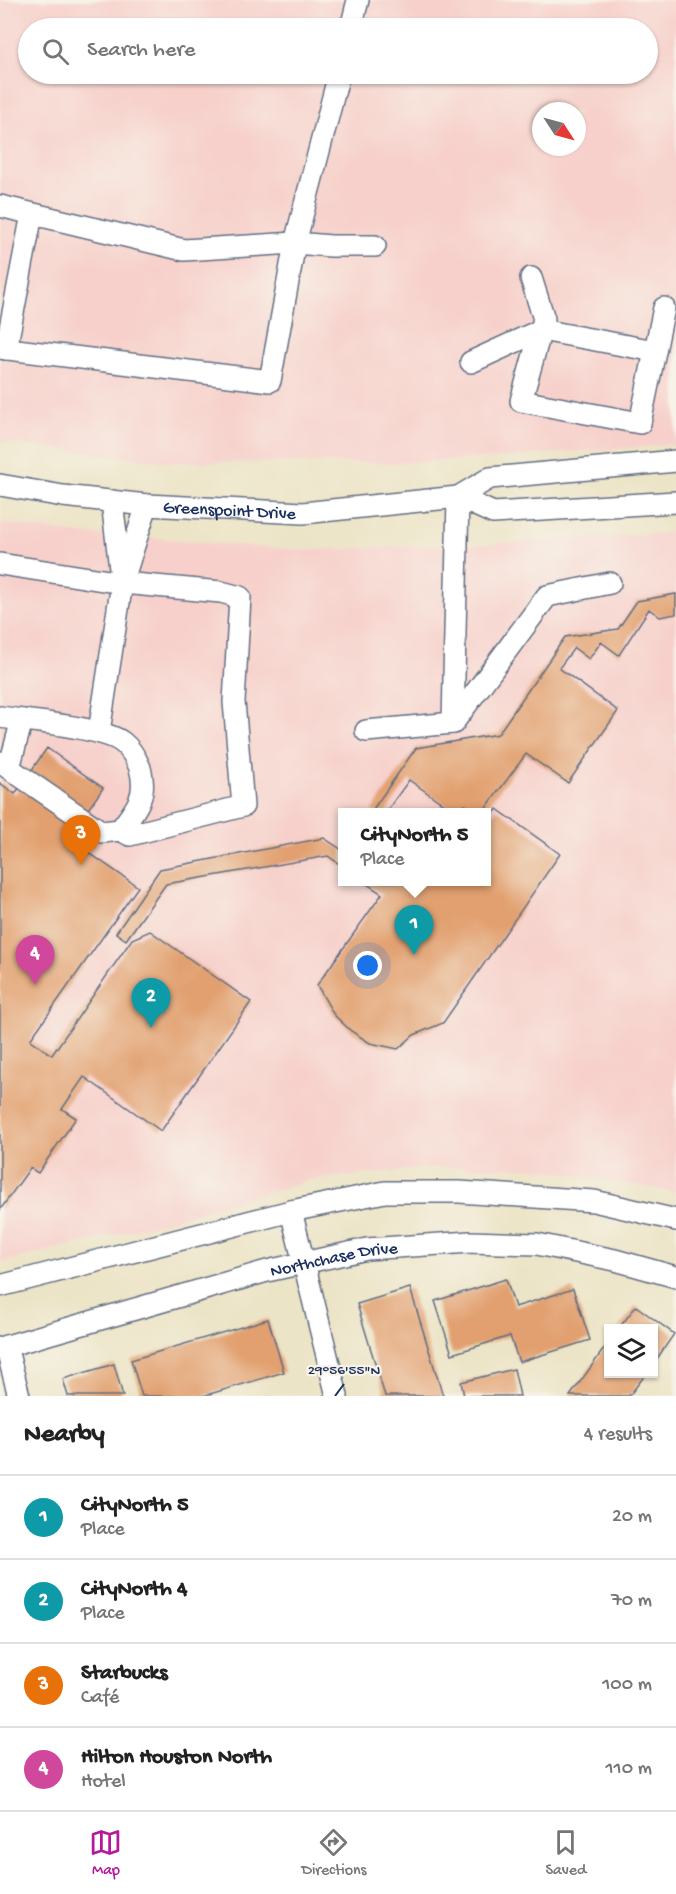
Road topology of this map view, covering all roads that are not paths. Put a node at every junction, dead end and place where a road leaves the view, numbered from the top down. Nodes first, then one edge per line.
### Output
1 (358, 0) edge
2 (354, 18) edge
3 (336, 84) edge
4 (0, 206) edge
5 (32, 214) junction
6 (295, 243) junction
7 (375, 246) dead end
8 (531, 278) dead end
9 (664, 308) dead end
10 (541, 330) junction
11 (3, 349) edge
12 (655, 351) junction
13 (471, 362) dead end
14 (676, 461) edge
15 (0, 485) edge
16 (458, 497) junction
17 (112, 501) junction
18 (676, 502) edge
19 (147, 505) junction
20 (0, 564) edge
21 (122, 583) junction
22 (610, 583) dead end
23 (0, 717) edge
24 (22, 720) junction
25 (453, 723) junction
26 (366, 731) dead end
27 (99, 732) junction
28 (4, 765) edge
29 (120, 830) junction
30 (291, 1211) junction
31 (676, 1220) edge
32 (304, 1264) junction
33 (676, 1276) edge
34 (0, 1286) edge
35 (3, 1347) edge
36 (19, 1396) edge
37 (338, 1396) edge

1 - 2 street
3 - 6 street
4 - 5 street
5 - 6 street
5 - 11 street
6 - 7 street
6 - 11 street
8 - 10 street
9 - 12 street
10 - 12 street
10 - 12 street
10 - 13 street
14 - 16 street, Greenspoint Drive
15 - 17 street, Greenspoint Drive
16 - 18 street
16 - 19 street, Greenspoint Drive
16 - 25 street
17 - 19 street, Greenspoint Drive
17 - 21 street
19 - 21 street
20 - 21 street
21 - 27 street
21 - 29 street
22 - 25 street
23 - 24 street
24 - 27 street
24 - 28 street
25 - 26 street
27 - 29 street
28 - 29 street
30 - 31 street
30 - 32 street
30 - 34 street
32 - 33 street, Northchase Drive
32 - 35 street, Northchase Drive
32 - 37 street
35 - 36 street

